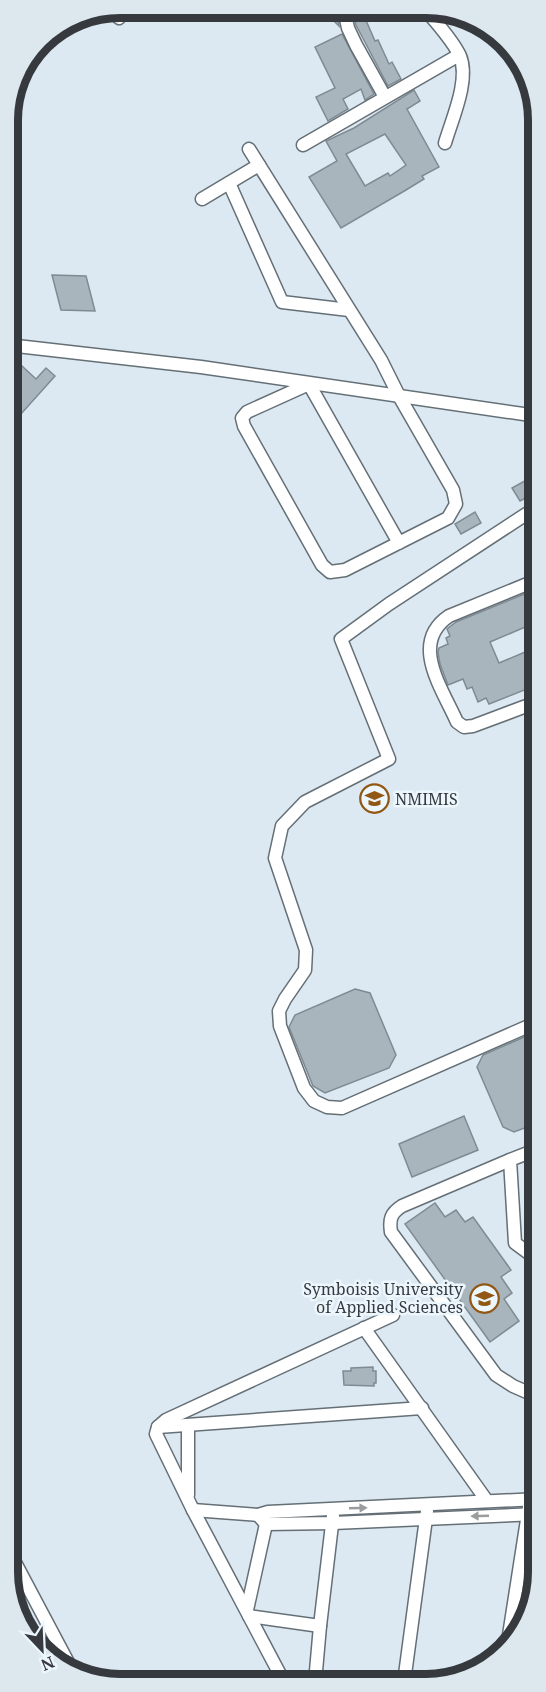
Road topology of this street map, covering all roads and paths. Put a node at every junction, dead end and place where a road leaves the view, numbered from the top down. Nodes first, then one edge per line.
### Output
1 (346, 18) edge
2 (433, 19) edge
3 (459, 56) junction
4 (385, 97) junction
5 (445, 143) dead end
6 (303, 145) dead end
7 (249, 149) dead end
8 (259, 165) junction
9 (229, 183) junction
10 (202, 199) dead end
11 (349, 310) junction
12 (18, 346) edge
13 (309, 384) junction
14 (399, 396) junction
15 (528, 415) edge
16 (528, 513) edge
17 (399, 543) junction
18 (528, 584) edge
19 (528, 705) edge
20 (528, 1026) edge
21 (528, 1153) edge
22 (510, 1160) junction
23 (528, 1253) edge
24 (393, 1315) dead end
25 (364, 1328) junction
26 (528, 1393) edge
27 (422, 1408) junction
28 (188, 1425) junction
29 (158, 1427) junction
30 (528, 1500) edge
31 (487, 1501) junction
32 (190, 1505) junction
33 (333, 1509) junction
34 (427, 1512) junction
35 (528, 1514) edge
36 (262, 1520) junction
37 (333, 1523) junction
38 (528, 1540) edge
39 (18, 1568) edge
40 (248, 1613) junction
41 (320, 1626) junction
42 (511, 1630) edge
43 (66, 1658) edge
44 (280, 1674) edge
45 (316, 1674) edge
46 (405, 1674) edge

1 - 4 street
2 - 3 street
3 - 4 street
3 - 5 street
4 - 6 street
7 - 8 street
8 - 9 street
8 - 11 street
9 - 10 street
9 - 11 street
11 - 14 street
12 - 13 street
13 - 14 street
13 - 17 street
13 - 17 street
14 - 15 street
14 - 17 street
16 - 20 street
18 - 19 street
21 - 22 street
22 - 23 street
22 - 26 street
24 - 25 street
25 - 27 street
25 - 29 street
27 - 28 street
27 - 31 street
28 - 29 street
28 - 32 street
29 - 32 street
30 - 31 street
31 - 34 street
32 - 36 street
32 - 40 street
33 -> 34 street
33 - 36 street
33 - 37 street
35 -> 34 street
34 - 37 street
34 - 46 street
36 - 37 street
36 - 40 street
37 - 41 street
38 - 42 street
39 - 43 street
40 - 41 street
40 - 44 street
41 - 45 street

